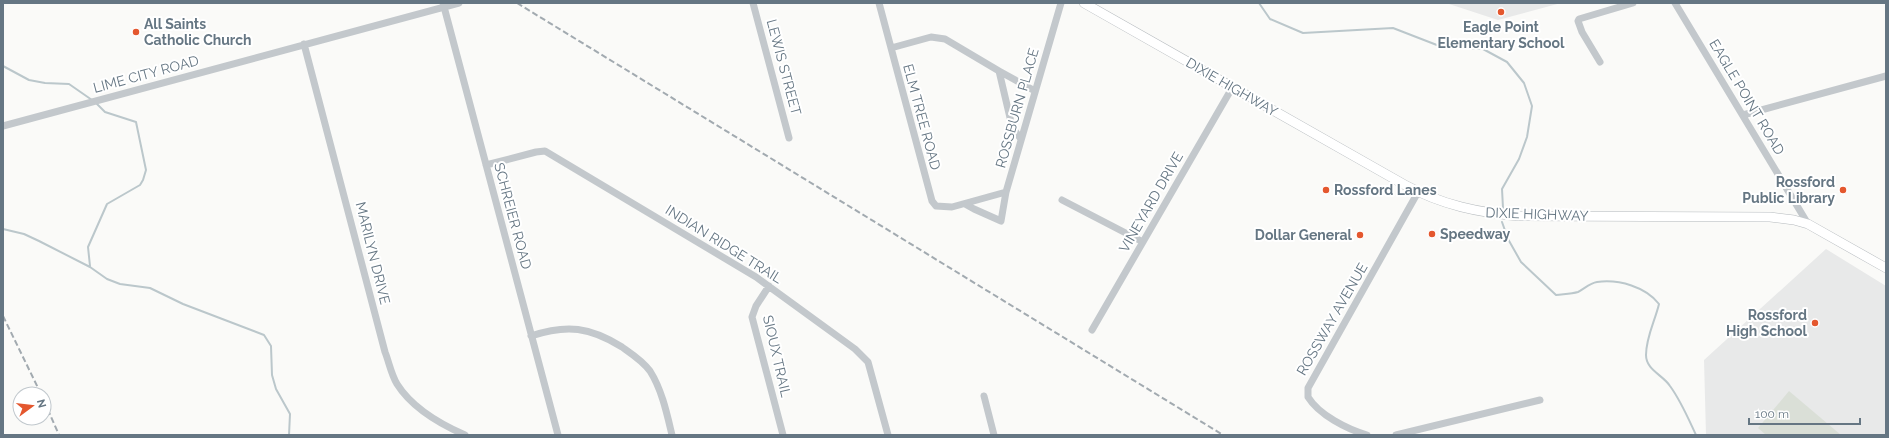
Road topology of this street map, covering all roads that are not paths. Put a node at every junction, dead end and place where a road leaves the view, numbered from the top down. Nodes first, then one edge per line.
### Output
1 (459, 3) edge
2 (753, 3) edge
3 (879, 3) edge
4 (1061, 3) edge
5 (1084, 3) edge
6 (1633, 3) edge
7 (1675, 3) edge
8 (444, 5) edge
9 (304, 44) junction
10 (891, 48) junction
11 (1600, 62) dead end
12 (999, 72) junction
13 (1886, 76) edge
14 (1232, 88) junction
15 (1035, 91) junction
16 (1743, 115) junction
17 (3, 126) edge
18 (790, 138) dead end
19 (1021, 139) junction
20 (486, 165) junction
21 (1006, 192) junction
22 (1418, 192) junction
23 (1062, 200) dead end
24 (965, 204) junction
25 (1808, 224) junction
26 (1143, 242) junction
27 (1886, 268) edge
28 (769, 286) junction
29 (1092, 330) dead end
30 (531, 336) junction
31 (984, 396) dead end
32 (1540, 400) dead end
33 (466, 435) edge
34 (558, 435) edge
35 (672, 435) edge
36 (783, 435) edge
37 (888, 435) edge
38 (994, 435) edge
39 (1367, 435) edge
40 (1396, 435) edge

1 - 8 street, LIME CITY ROAD
2 - 18 street, LEWIS STREET
3 - 10 street, ELM TREE ROAD
4 - 15 street, ROSSBURN PLACE
5 - 14 main road, DIXIE HIGHWAY
6 - 11 street
7 - 16 street, EAGLE POINT ROAD
8 - 9 street, LIME CITY ROAD
8 - 20 street, SCHREIER ROAD
9 - 17 street, LIME CITY ROAD
9 - 33 street, MARILYN DRIVE
10 - 12 street
10 - 24 street, ELM TREE ROAD
12 - 15 street
12 - 19 street
13 - 16 street
14 - 22 main road, DIXIE HIGHWAY
14 - 26 street, VINEYARD DRIVE
15 - 19 street, ROSSBURN PLACE
16 - 25 street, EAGLE POINT ROAD
19 - 21 street, ROSSBURN PLACE
20 - 28 street, INDIAN RIDGE TRAIL
20 - 30 street, SCHREIER ROAD
21 - 24 street, ELM TREE ROAD
21 - 24 street, ROSSBURN PLACE
22 - 25 main road, DIXIE HIGHWAY
22 - 39 street, ROSSWAY AVENUE
23 - 26 street
25 - 27 main road, DIXIE HIGHWAY
26 - 29 street, VINEYARD DRIVE
28 - 36 street, SIOUX TRAIL
28 - 37 street, INDIAN RIDGE TRAIL
30 - 34 street, SCHREIER ROAD
30 - 35 street
31 - 38 street
32 - 40 street

